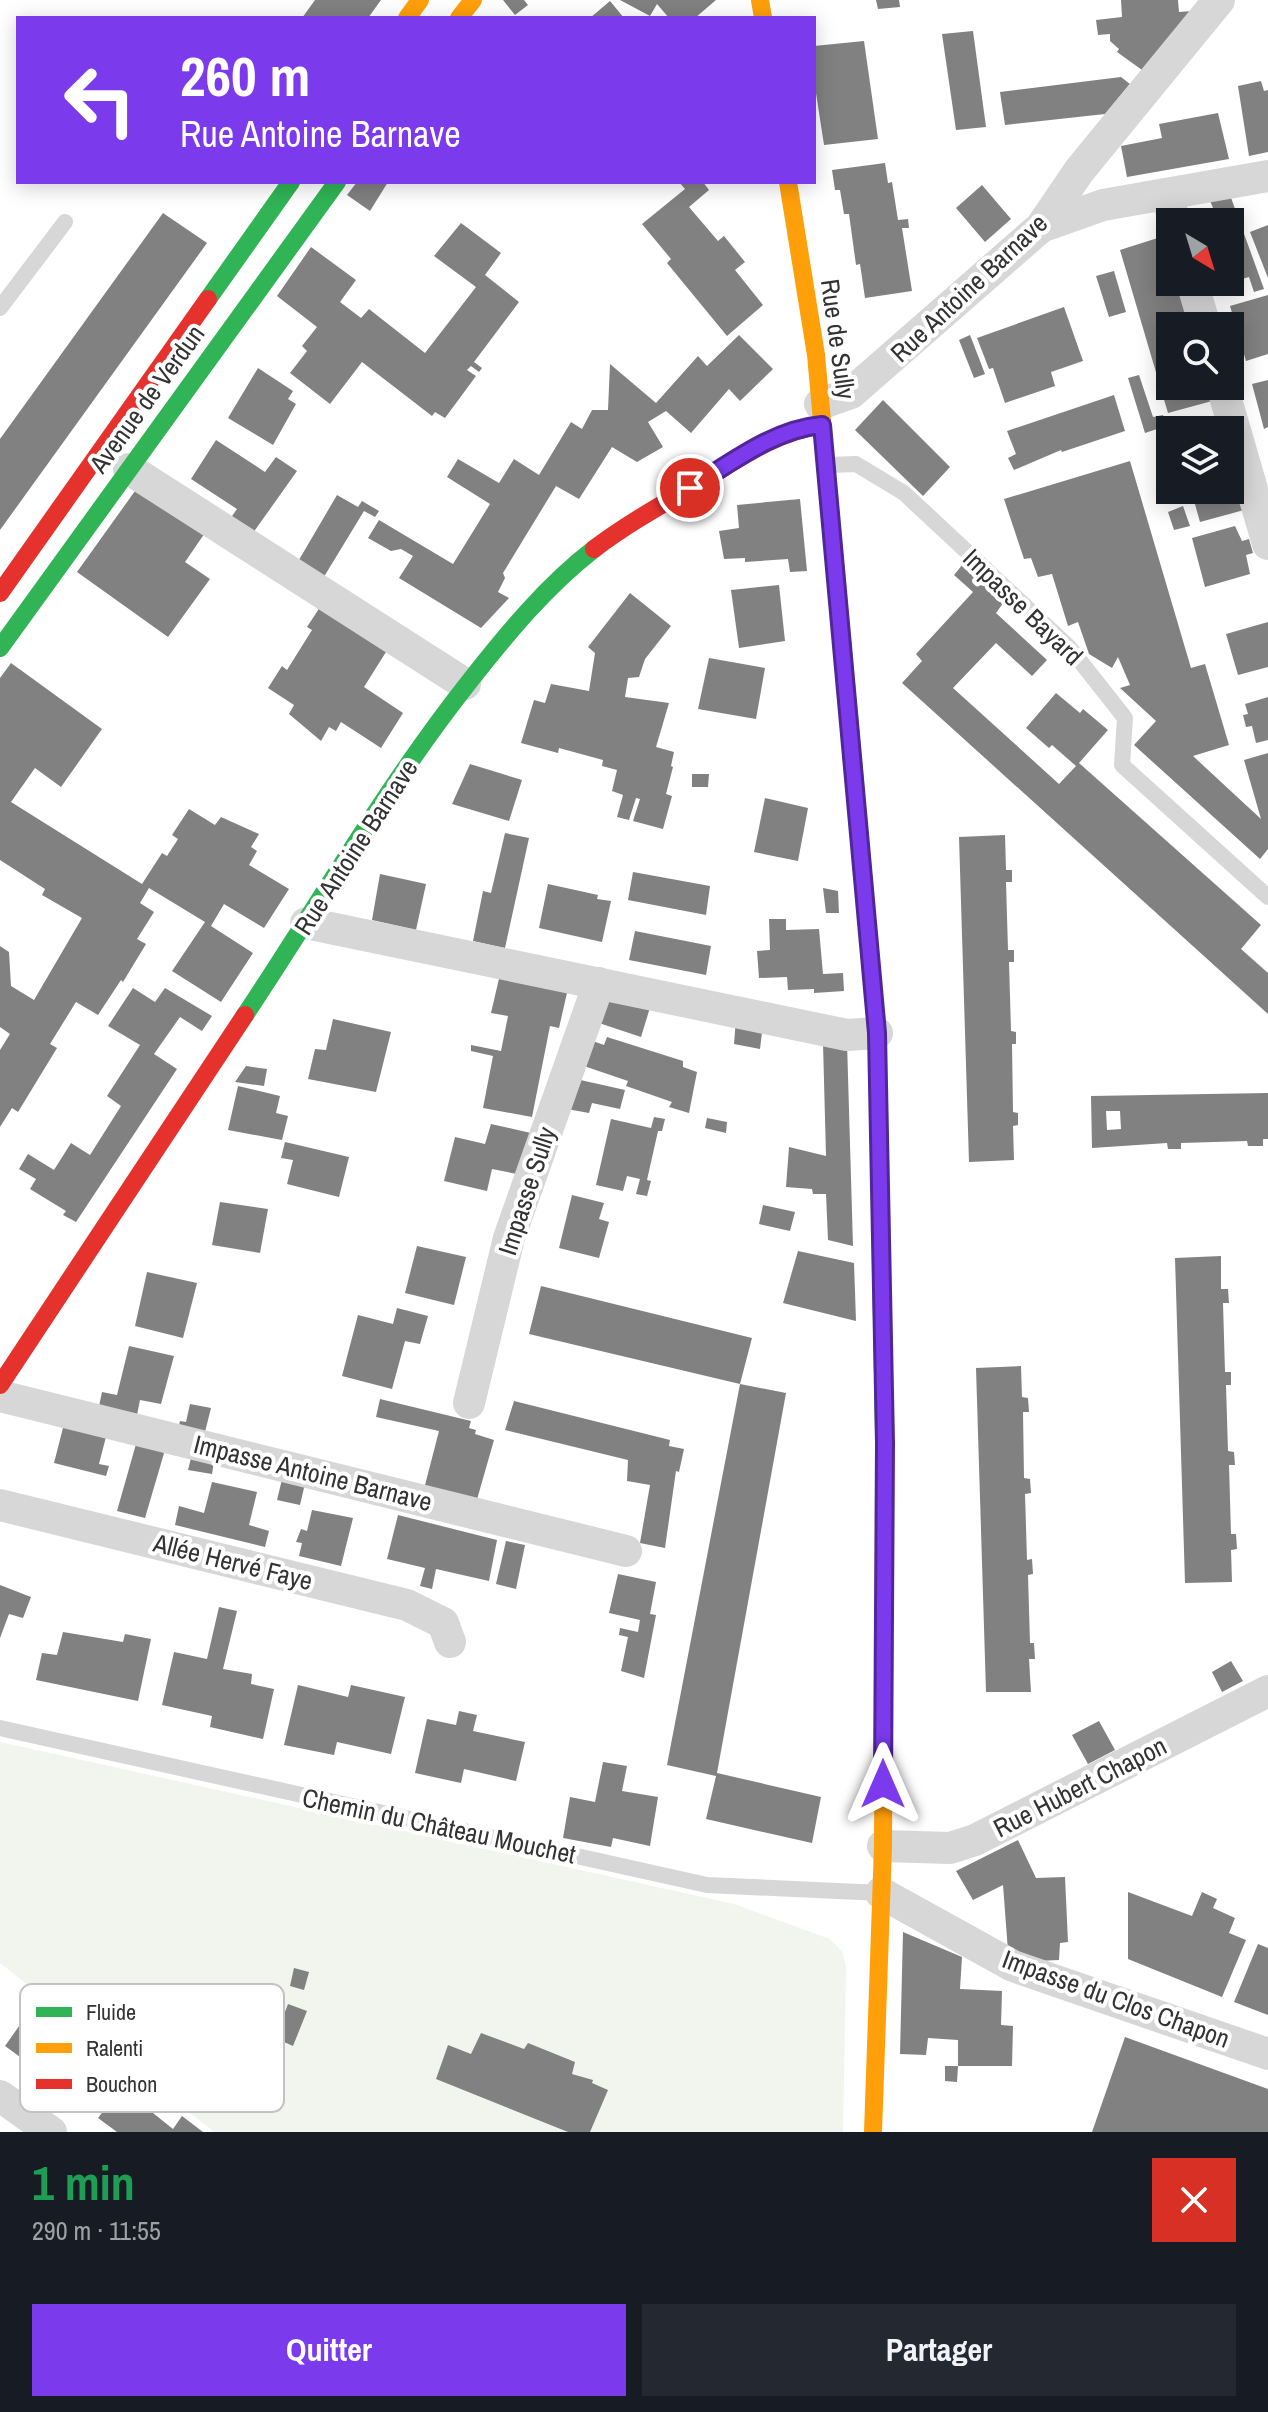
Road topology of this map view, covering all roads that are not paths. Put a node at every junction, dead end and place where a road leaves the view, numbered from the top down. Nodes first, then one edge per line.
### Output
1 (473, 0) edge
2 (1219, 0) edge
3 (461, 16) edge
4 (1268, 176) edge
5 (290, 184) edge
6 (336, 184) edge
7 (788, 184) edge
8 (1170, 208) edge
9 (65, 222) dead end
10 (1041, 227) junction
11 (0, 308) edge
12 (1226, 400) edge
13 (821, 414) junction
14 (826, 465) junction
15 (129, 469) junction
16 (1268, 544) edge
17 (0, 593) edge
18 (0, 648) edge
19 (465, 684) junction
20 (1268, 897) edge
21 (306, 923) junction
22 (599, 983) junction
23 (877, 1033) junction
24 (0, 1385) edge
25 (0, 1396) edge
26 (469, 1403) dead end
27 (0, 1505) edge
28 (626, 1551) dead end
29 (450, 1642) dead end
30 (1268, 1691) edge
31 (0, 1728) edge
32 (883, 1846) junction
33 (881, 1893) junction
34 (1268, 2054) edge
35 (0, 2096) edge
36 (20, 2110) edge
37 (23, 2112) edge
38 (51, 2132) edge
39 (873, 2132) edge

1 - 3 street
2 - 10 street, Rue Antoine Barnave
4 - 8 street
5 - 17 street, Avenue de Verdun
6 - 15 street, Avenue de Verdun
7 - 13 street, Rue de Sully
8 - 10 street
9 - 11 lane
10 - 13 street, Rue Antoine Barnave
12 - 16 street
13 - 14 street, Rue de Sully
13 - 19 street, Rue Antoine Barnave
14 - 20 lane, Impasse Bayard
14 - 23 street, Rue de Sully
15 - 18 street, Avenue de Verdun
15 - 19 street
19 - 21 street, Rue Antoine Barnave
21 - 22 street
21 - 24 street, Rue Antoine Barnave
22 - 23 street
22 - 26 street, Impasse Sully
23 - 32 street, Rue de Sully
25 - 28 street, Impasse Antoine Barnave
27 - 29 street, Allée Hervé Faye
30 - 32 street, Rue Hubert Chapon
31 - 33 lane, Chemin du Château Mouchet
32 - 33 street, Rue de Sully
33 - 34 street, Impasse du Clos Chapon
33 - 39 street, Rue de Sully
35 - 36 street
37 - 38 street

